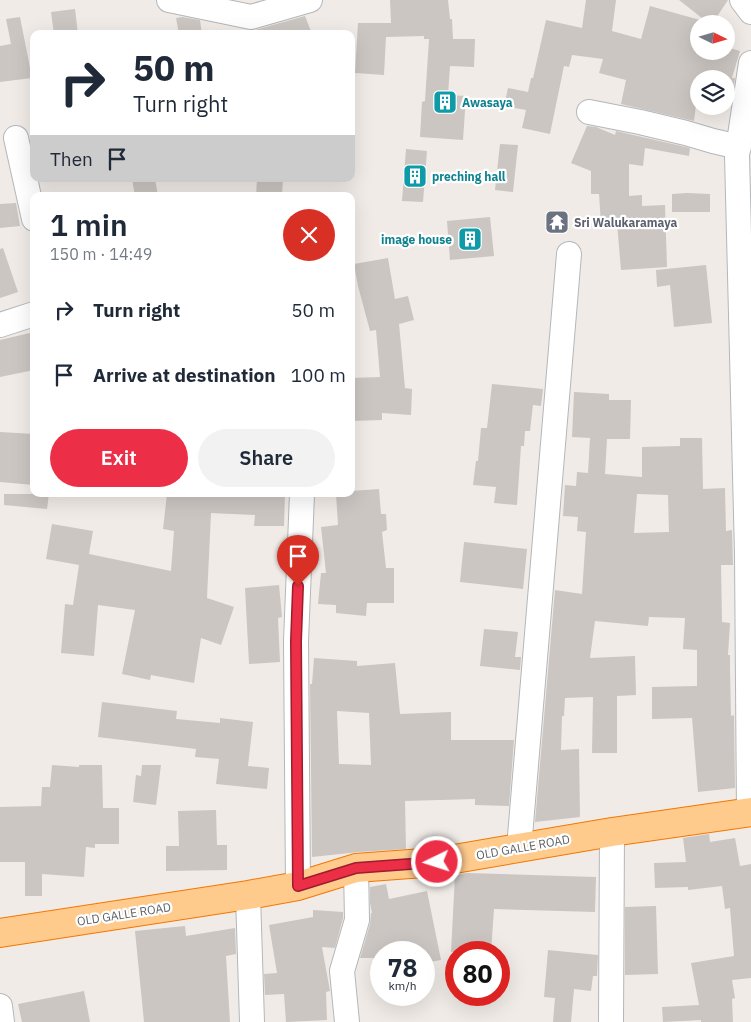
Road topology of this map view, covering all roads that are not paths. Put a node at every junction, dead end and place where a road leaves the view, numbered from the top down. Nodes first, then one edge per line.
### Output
1 (169, 0) edge
2 (310, 0) edge
3 (742, 0) edge
4 (751, 12) edge
5 (751, 63) edge
6 (589, 112) dead end
7 (16, 138) dead end
8 (739, 147) junction
9 (745, 176) edge
10 (30, 202) edge
11 (569, 254) dead end
12 (30, 315) edge
13 (0, 325) edge
14 (302, 497) edge
15 (750, 813) edge
16 (612, 832) junction
17 (519, 848) junction
18 (356, 868) junction
19 (298, 886) junction
20 (248, 895) junction
21 (0, 933) edge
22 (0, 1006) edge
23 (2, 1022) edge
24 (252, 1022) edge
25 (347, 1022) edge
26 (611, 1022) edge

1 - 2 street
3 - 4 street
5 - 8 street
6 - 8 street
7 - 10 street
8 - 9 street
9 - 15 street
11 - 17 street
12 - 13 street
14 - 19 street
15 - 16 highway, OLD GALLE ROAD
16 - 17 highway, OLD GALLE ROAD
16 - 26 street
17 - 18 highway, OLD GALLE ROAD
18 - 19 highway, OLD GALLE ROAD
18 - 25 street
19 - 20 highway, OLD GALLE ROAD
20 - 21 highway, OLD GALLE ROAD
20 - 24 street
22 - 23 street

